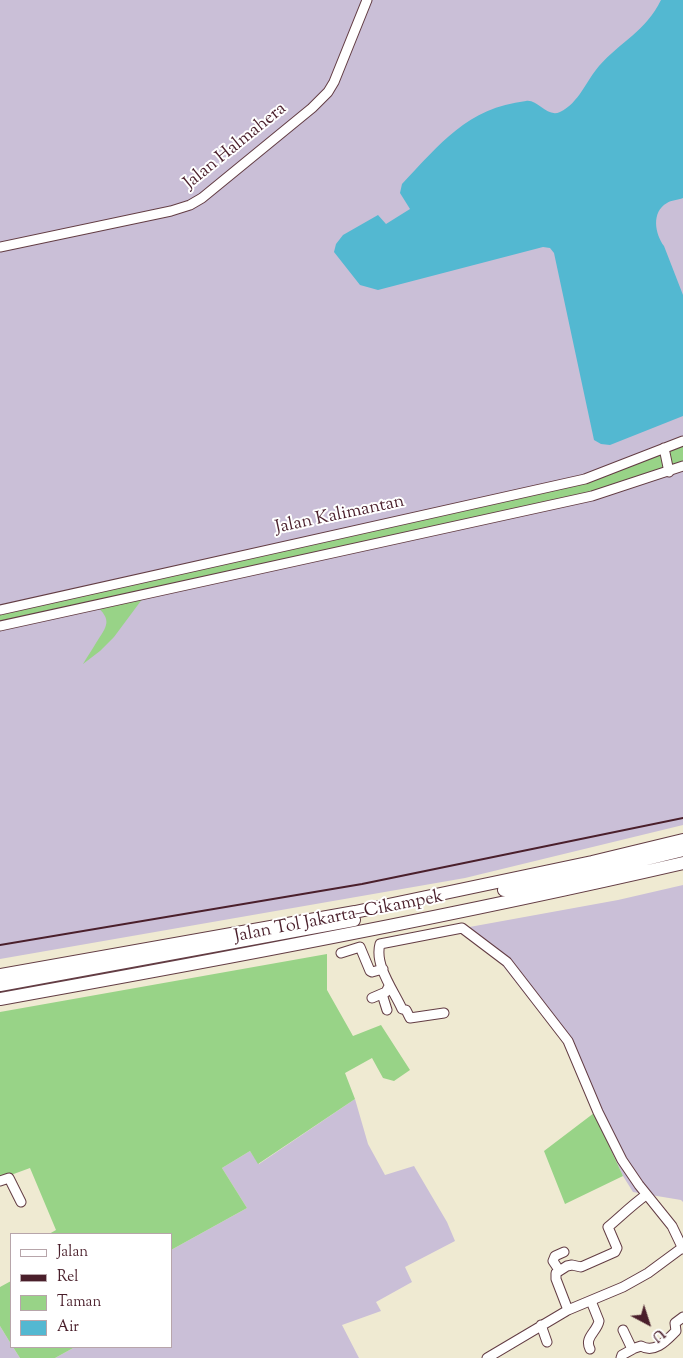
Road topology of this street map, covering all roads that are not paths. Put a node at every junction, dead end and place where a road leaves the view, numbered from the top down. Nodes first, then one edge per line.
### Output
1 (367, 0) edge
2 (0, 247) edge
3 (683, 441) edge
4 (664, 448) junction
5 (683, 466) edge
6 (669, 472) junction
7 (274, 547) junction
8 (277, 564) junction
9 (0, 610) edge
10 (0, 626) edge
11 (683, 840) edge
12 (683, 850) edge
13 (683, 856) edge
14 (683, 863) edge
15 (341, 953) dead end
16 (383, 969) junction
17 (0, 975) edge
18 (0, 985) edge
19 (389, 986) junction
20 (0, 991) edge
21 (382, 994) junction
22 (372, 998) dead end
23 (0, 999) edge
24 (387, 1010) dead end
25 (444, 1013) dead end
26 (0, 1181) edge
27 (646, 1195) junction
28 (21, 1202) dead end
29 (683, 1248) edge
30 (564, 1252) dead end
31 (558, 1270) junction
32 (590, 1301) junction
33 (568, 1310) junction
34 (683, 1317) edge
35 (540, 1325) junction
36 (623, 1330) dead end
37 (547, 1342) dead end
38 (590, 1349) dead end
39 (633, 1349) junction
40 (489, 1357) edge
41 (621, 1358) edge

1 - 2 street, Jalan Halmahera
3 - 4 street, Jalan Kalimantan
4 - 6 street
4 - 7 street, Jalan Kalimantan
5 - 6 street, Jalan Kalimantan
6 - 8 street, Jalan Kalimantan
7 - 8 street
7 - 9 street, Jalan Kalimantan
8 - 10 street, Jalan Kalimantan
11 - 17 highway, Jalan Tol Jakarta–Cikampek
12 - 18 highway
13 - 20 highway
14 - 23 highway, Jalan Tol Jakarta–Cikampek
15 - 16 street
16 - 19 street
16 - 27 street
19 - 21 street
19 - 25 street
21 - 22 street
21 - 24 street
26 - 28 street
27 - 29 street
27 - 31 street
29 - 32 street
30 - 31 street
31 - 33 street
32 - 33 street
32 - 38 street
33 - 35 street
34 - 39 street
35 - 37 street
35 - 40 street
36 - 39 street
39 - 41 street

